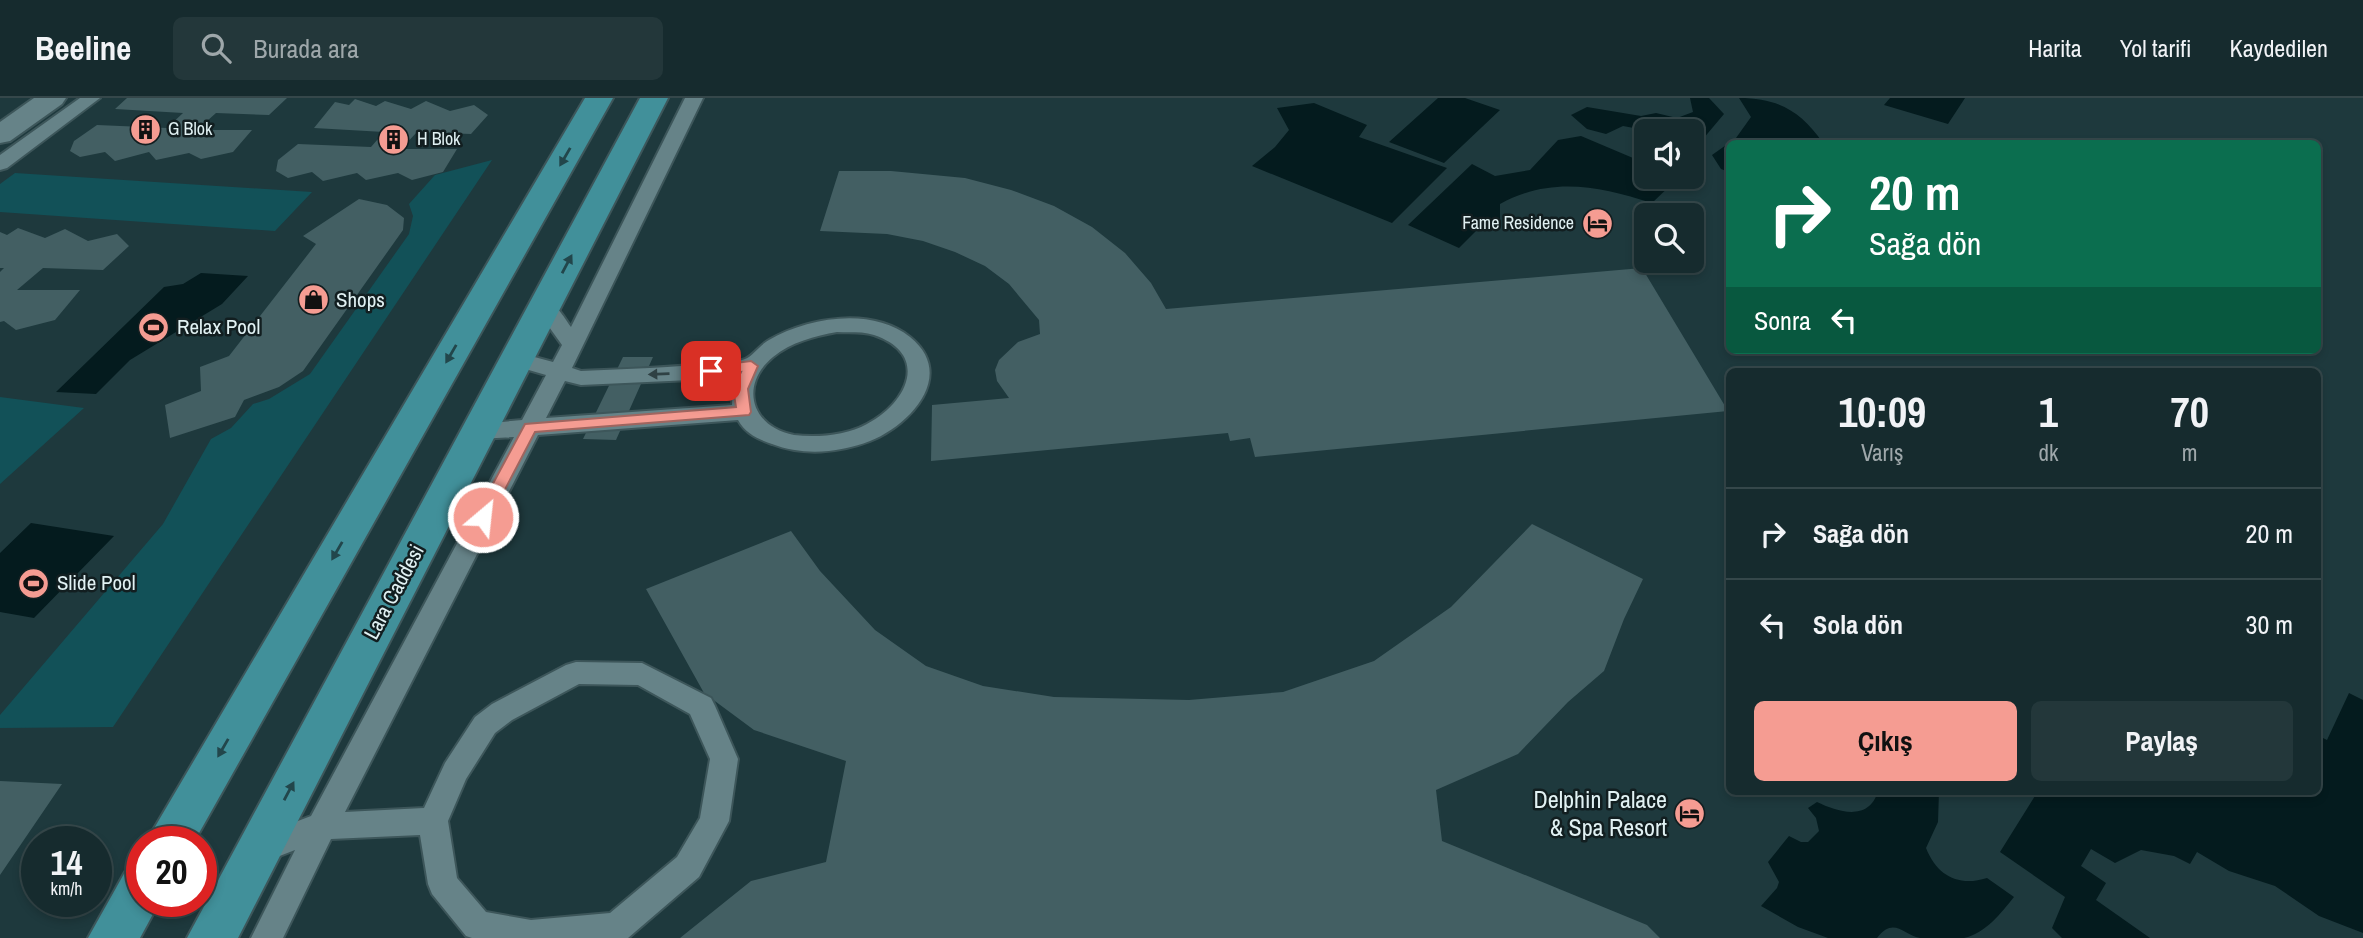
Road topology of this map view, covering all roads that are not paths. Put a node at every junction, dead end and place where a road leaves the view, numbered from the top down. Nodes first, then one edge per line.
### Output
1 (52, 98) edge
2 (91, 98) edge
3 (599, 98) edge
4 (654, 98) edge
5 (694, 98) edge
6 (0, 135) edge
7 (0, 164) edge
8 (544, 306) junction
9 (573, 345) junction
10 (516, 359) junction
11 (751, 366) junction
12 (559, 373) junction
13 (743, 412) junction
14 (530, 427) junction
15 (479, 430) junction
16 (433, 821) junction
17 (178, 826) edge
18 (322, 826) junction
19 (258, 850) junction
20 (126, 916) edge
21 (113, 938) edge
22 (212, 938) edge
23 (267, 938) edge

1 - 6 street
2 - 7 lane
3 -> 17 main road
8 -> 4 main road, Lara Caddesi
5 - 9 lane
8 - 9 lane
8 - 10 main road, Lara Caddesi
9 - 12 lane
10 - 12 lane
10 - 15 main road, Lara Caddesi
11 -> 12 lane
11 - 13 lane
11 - 13 lane
12 - 14 lane
13 - 14 lane
14 - 15 lane
14 - 18 lane
19 -> 15 main road, Lara Caddesi
16 - 16 lane
16 - 18 lane
18 - 19 lane
18 - 23 lane
19 - 22 main road, Lara Caddesi
20 - 21 main road

